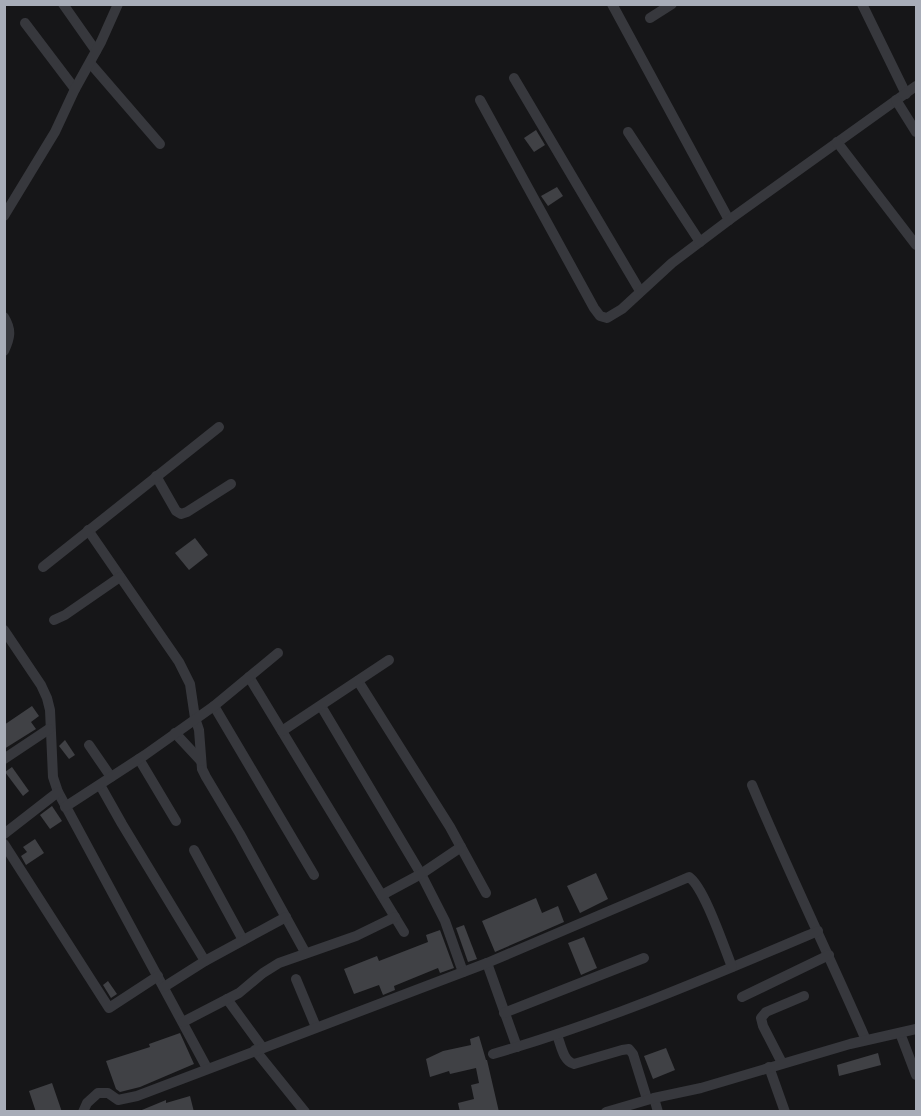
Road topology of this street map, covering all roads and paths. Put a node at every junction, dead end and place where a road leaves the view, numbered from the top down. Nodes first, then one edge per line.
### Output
1 (63, 4) edge
2 (118, 4) edge
3 (612, 4) edge
4 (672, 4) edge
5 (862, 4) edge
6 (650, 18) dead end
7 (25, 23) dead end
8 (96, 51) junction
9 (90, 63) junction
10 (514, 78) dead end
11 (916, 86) edge
12 (75, 89) junction
13 (901, 97) junction
14 (480, 100) dead end
15 (628, 132) dead end
16 (916, 132) edge
17 (837, 142) junction
18 (160, 144) dead end
19 (4, 216) edge
20 (729, 220) junction
21 (700, 242) junction
22 (916, 245) edge
23 (640, 291) junction
24 (4, 317) edge
25 (4, 351) edge
26 (219, 427) dead end
27 (156, 476) junction
28 (231, 484) dead end
29 (88, 530) junction
30 (43, 567) dead end
31 (120, 577) junction
32 (54, 620) dead end
33 (4, 630) edge
34 (278, 652) dead end
35 (388, 660) dead end
36 (249, 677) junction
37 (358, 681) junction
38 (214, 706) junction
39 (321, 706) junction
40 (195, 718) junction
41 (49, 729) junction
42 (282, 731) junction
43 (175, 733) junction
44 (89, 745) dead end
45 (4, 759) edge
46 (139, 759) junction
47 (202, 761) junction
48 (111, 777) junction
49 (100, 785) junction
50 (752, 785) dead end
51 (58, 792) junction
52 (65, 807) junction
53 (176, 820) dead end
54 (4, 834) edge
55 (4, 844) edge
56 (461, 847) junction
57 (194, 850) dead end
58 (421, 874) junction
59 (314, 875) dead end
60 (486, 894) dead end
61 (382, 895) junction
62 (285, 917) junction
63 (395, 917) junction
64 (818, 931) junction
65 (404, 932) dead end
66 (243, 940) junction
67 (305, 952) junction
68 (829, 955) junction
69 (644, 958) dead end
70 (205, 961) junction
71 (487, 963) junction
72 (732, 968) junction
73 (464, 972) junction
74 (158, 976) junction
75 (296, 979) dead end
76 (164, 987) junction
77 (804, 996) dead end
78 (742, 997) dead end
79 (227, 999) junction
80 (504, 1013) junction
81 (183, 1022) junction
82 (316, 1027) junction
83 (916, 1029) edge
84 (900, 1033) junction
85 (557, 1035) junction
86 (866, 1040) junction
87 (517, 1047) junction
88 (259, 1049) junction
89 (493, 1054) dead end
90 (782, 1063) junction
91 (768, 1067) junction
92 (207, 1068) junction
93 (916, 1075) edge
94 (651, 1099) junction
95 (83, 1112) edge
96 (305, 1112) edge
97 (606, 1112) edge
98 (658, 1112) edge
99 (785, 1112) edge

1 - 8 street
2 - 8 street
3 - 20 street
4 - 6 street
5 - 13 street
7 - 12 street
8 - 9 street
9 - 12 street
9 - 18 street
10 - 23 street
11 - 13 street
12 - 19 street
13 - 16 street
13 - 17 street
14 - 23 street
15 - 21 street
17 - 20 street
17 - 22 street
20 - 21 street
21 - 23 street
24 - 25 street
26 - 27 street
27 - 28 street
27 - 29 street
29 - 30 street
29 - 31 street
31 - 32 street
31 - 40 street
33 - 41 street
34 - 36 street
35 - 37 street
36 - 38 street
36 - 42 street
37 - 39 street
37 - 56 street
38 - 40 street
38 - 59 street
39 - 42 street
39 - 58 street
40 - 43 street
40 - 47 street
41 - 45 street
41 - 51 street
42 - 61 street
43 - 46 street
43 - 47 street
44 - 48 street
46 - 48 street
46 - 53 street
47 - 62 street
48 - 49 street
49 - 52 street
49 - 70 street
50 - 64 street
51 - 52 street
51 - 54 street
52 - 74 street
55 - 74 street
56 - 58 street
56 - 60 street
57 - 66 street
58 - 61 street
58 - 73 street
61 - 63 street
62 - 66 street
62 - 67 street
63 - 65 street
63 - 67 street
64 - 68 street
64 - 72 street
66 - 70 street
67 - 79 street
68 - 78 street
68 - 86 street
69 - 80 street
70 - 76 street
71 - 72 street
71 - 73 street
71 - 80 street
72 - 85 street
73 - 82 street
74 - 76 street
75 - 82 street
76 - 81 street
77 - 90 street
79 - 81 street
79 - 88 street
80 - 87 street
81 - 92 street
82 - 88 street
83 - 84 street
84 - 86 street
84 - 93 street
85 - 87 street
85 - 94 street
86 - 90 street
87 - 89 street
88 - 92 street
88 - 96 street
90 - 91 street
91 - 94 street
91 - 99 street
92 - 95 street
94 - 97 street
94 - 98 street

